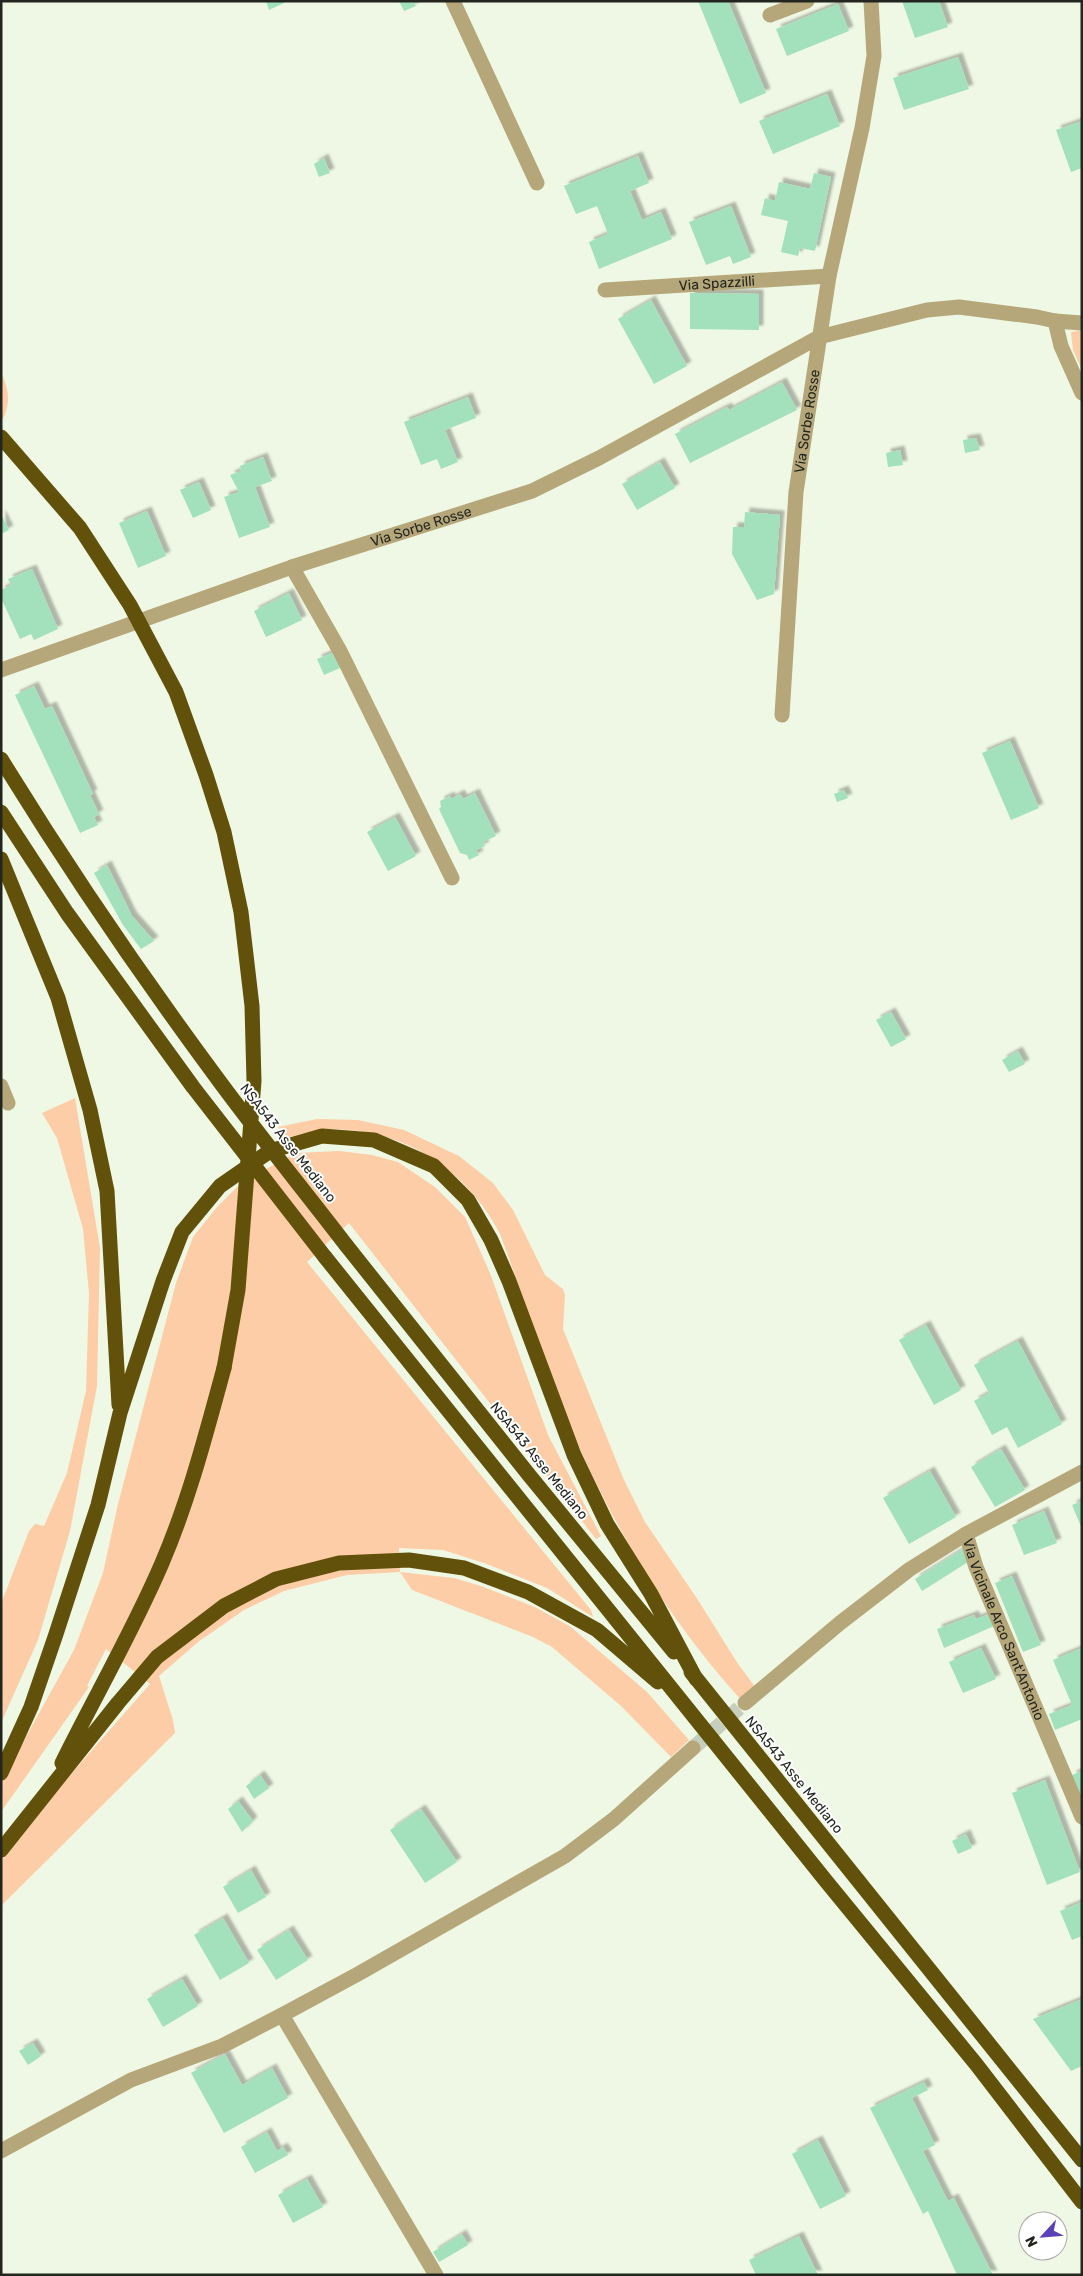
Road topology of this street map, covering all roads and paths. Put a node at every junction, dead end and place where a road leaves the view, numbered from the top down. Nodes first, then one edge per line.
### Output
1 (453, 1) edge
2 (807, 1) edge
3 (871, 1) edge
4 (770, 15) dead end
5 (537, 183) dead end
6 (829, 276) junction
7 (605, 290) dead end
8 (1056, 321) junction
9 (1082, 323) edge
10 (820, 337) junction
11 (1082, 393) edge
12 (1, 437) edge
13 (292, 566) junction
14 (1, 670) edge
15 (782, 715) dead end
16 (1, 759) edge
17 (1, 812) edge
18 (1, 859) edge
19 (452, 878) dead end
20 (1, 1086) edge
21 (8, 1103) dead end
22 (120, 1414) junction
23 (1082, 1472) edge
24 (966, 1534) junction
25 (696, 1679) junction
26 (745, 1703) tunnel mouth
27 (686, 1706) junction
28 (693, 1748) tunnel mouth
29 (1, 1773) edge
30 (48, 1792) junction
31 (1082, 1817) edge
32 (1, 1850) edge
33 (282, 2015) junction
34 (1, 2150) edge
35 (1082, 2160) edge
36 (1082, 2202) edge
37 (436, 2275) edge

1 - 5 street
2 - 4 street
3 - 6 street, Via Sorbe Rosse
6 - 7 street, Via Spazzilli
6 - 10 street, Via Sorbe Rosse
8 - 9 street, Via Sorbe Rosse
8 - 10 street, Via Sorbe Rosse
8 - 11 street
10 - 13 street, Via Sorbe Rosse
10 - 15 street, Via Sorbe Rosse
12 - 30 highway, bridge
13 - 14 street, Via Sorbe Rosse
13 - 19 street
16 - 25 highway, NSA543 Asse Mediano, bridge
17 - 27 highway, bridge
18 - 22 highway
20 - 21 street
22 - 25 highway
22 - 29 highway
23 - 24 street, Via Vicinale Arco Sant'Antonio
24 - 26 street
24 - 31 street, Via Vicinale Arco Sant'Antonio
25 - 35 highway, NSA543 Asse Mediano
27 - 30 highway
27 - 36 highway
28 - 33 street
30 - 32 highway
33 - 34 street
33 - 37 street

